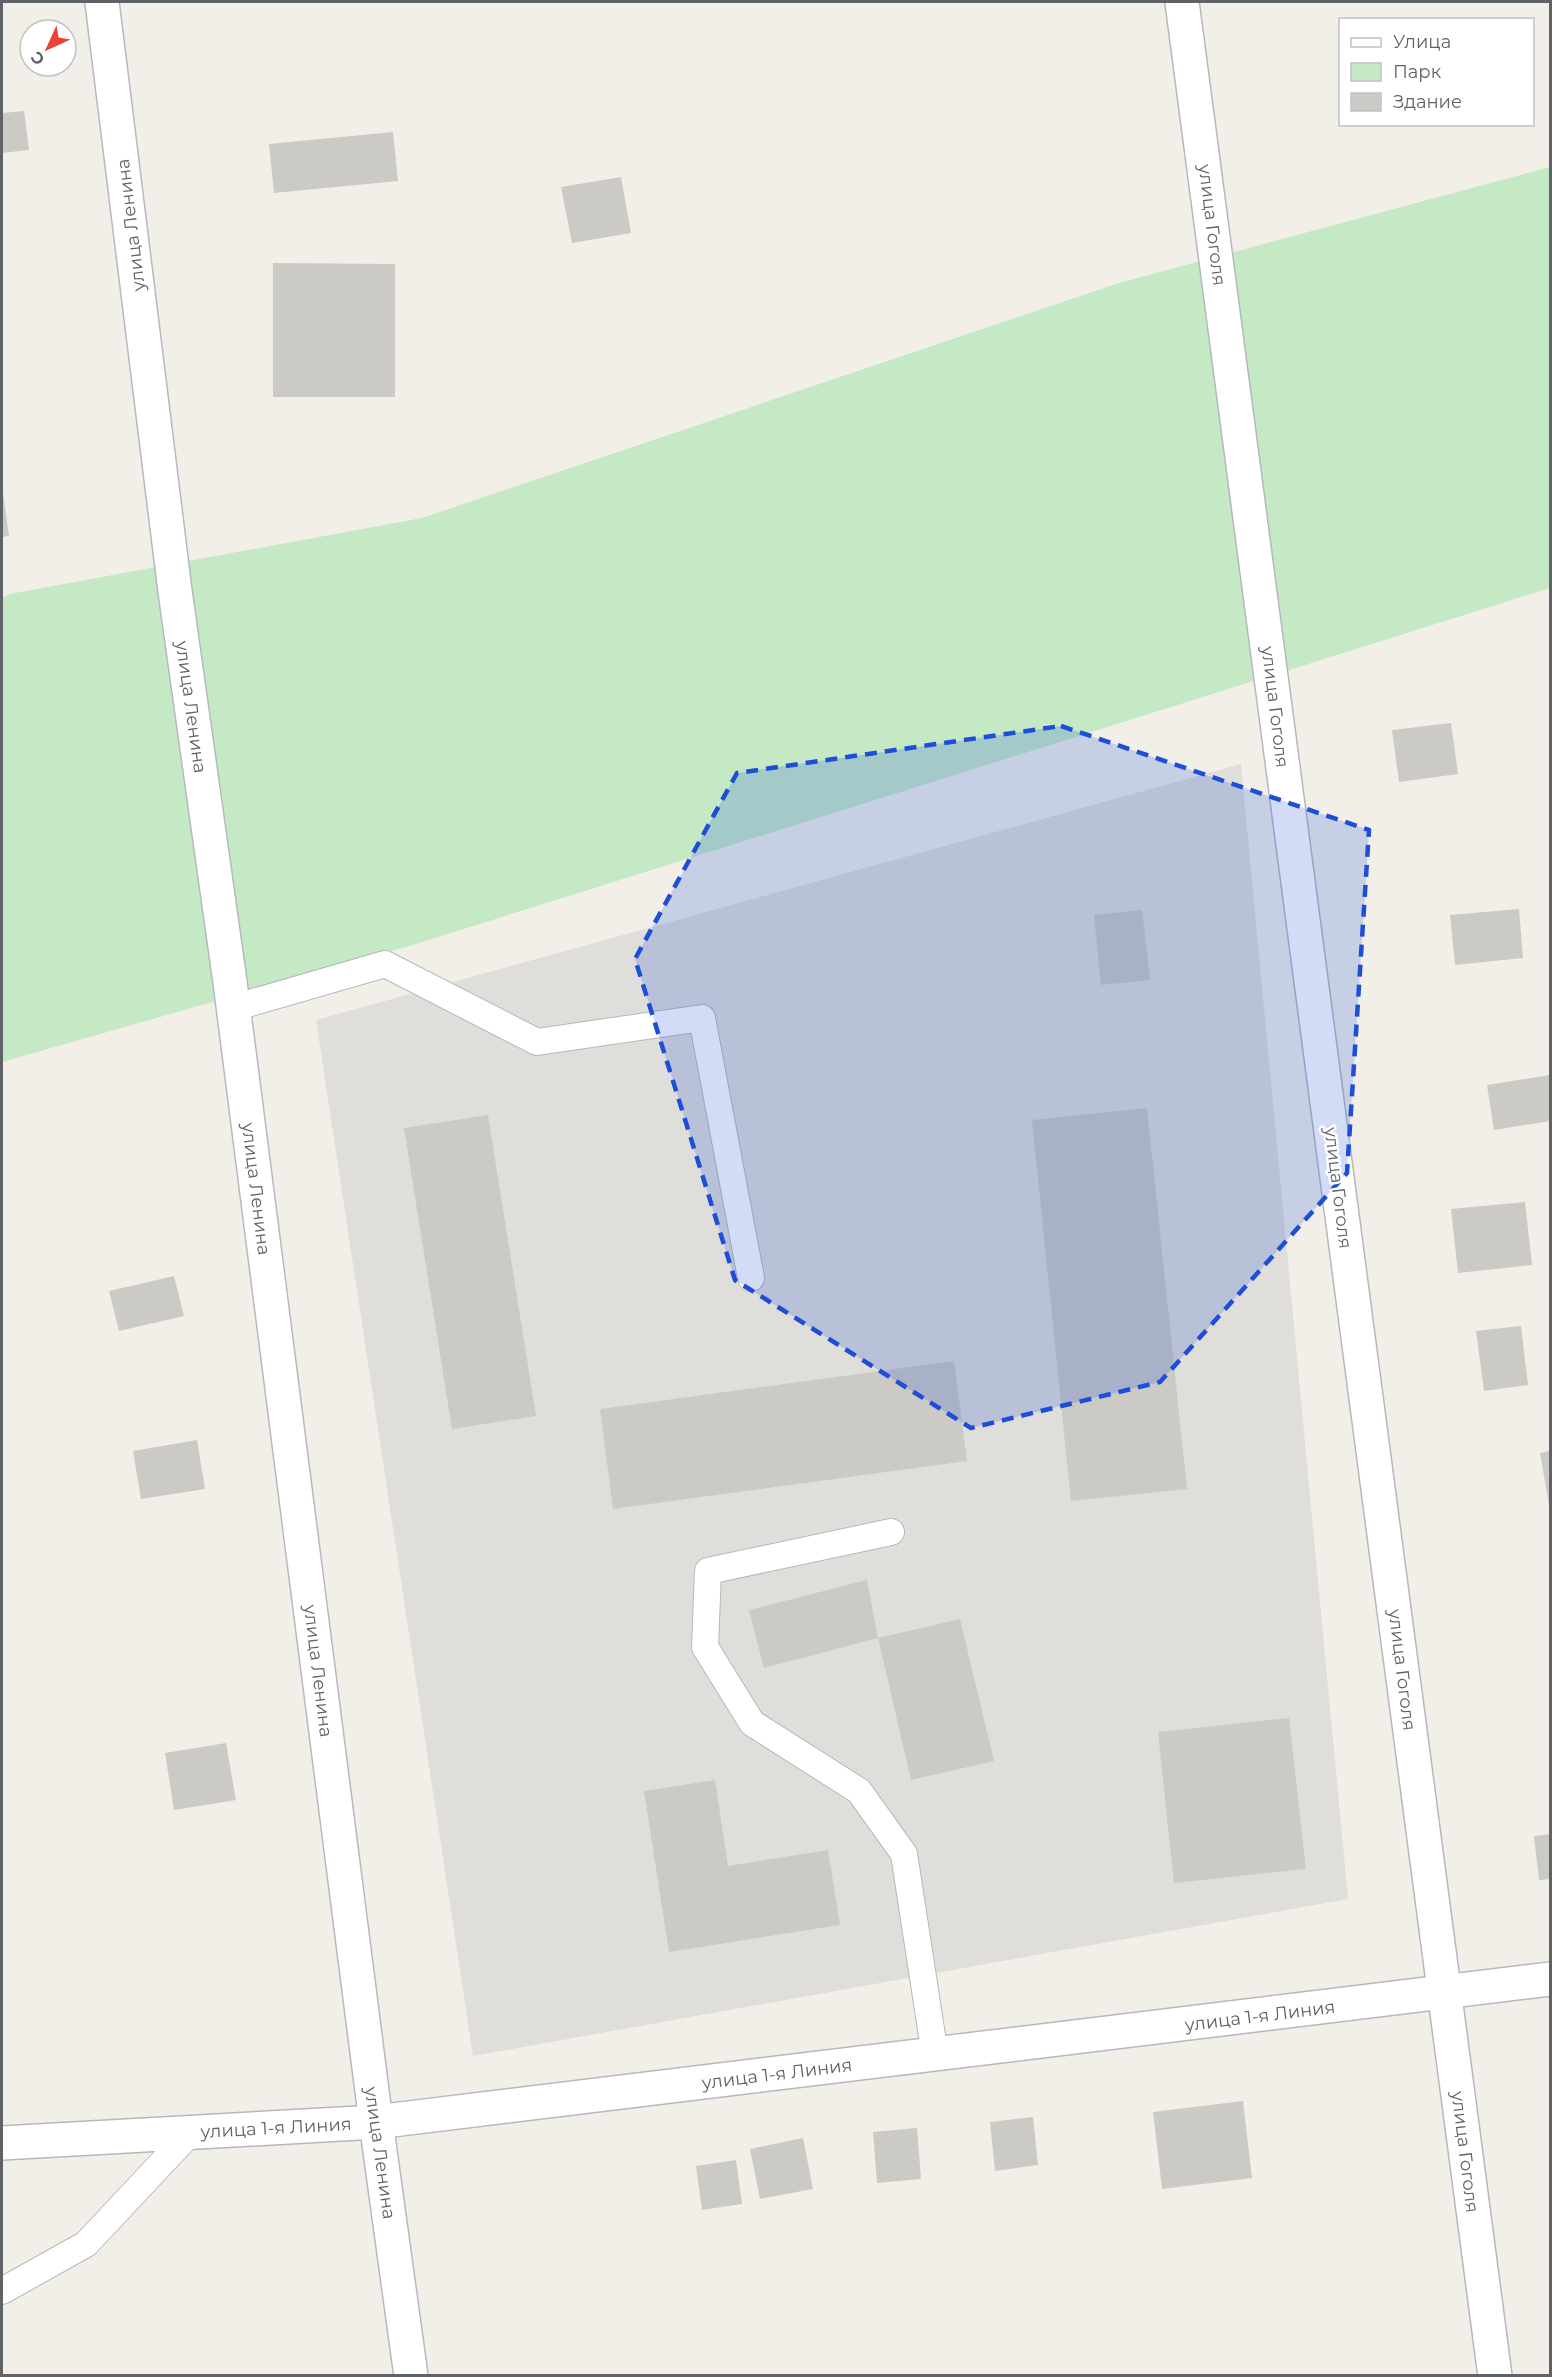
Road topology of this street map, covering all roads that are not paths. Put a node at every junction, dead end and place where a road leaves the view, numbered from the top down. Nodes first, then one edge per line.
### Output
1 (102, 2) edge
2 (1182, 2) edge
3 (231, 995) junction
4 (751, 1278) dead end
5 (891, 1532) dead end
6 (1551, 1979) edge
7 (1444, 1994) junction
8 (935, 2055) junction
9 (376, 2122) junction
10 (191, 2132) junction
11 (2, 2143) edge
12 (2, 2291) edge
13 (411, 2376) edge
14 (1495, 2376) edge

1 - 3 street, улица Ленина
2 - 7 street, улица Гоголя
3 - 4 lane
3 - 9 street, улица Ленина
5 - 8 lane
6 - 7 street, улица 1-я Линия
7 - 8 street, улица 1-я Линия
7 - 14 street, улица Гоголя
8 - 9 street, улица 1-я Линия
9 - 10 street, улица 1-я Линия
9 - 13 street, улица Ленина
10 - 11 street, улица 1-я Линия
10 - 12 lane

